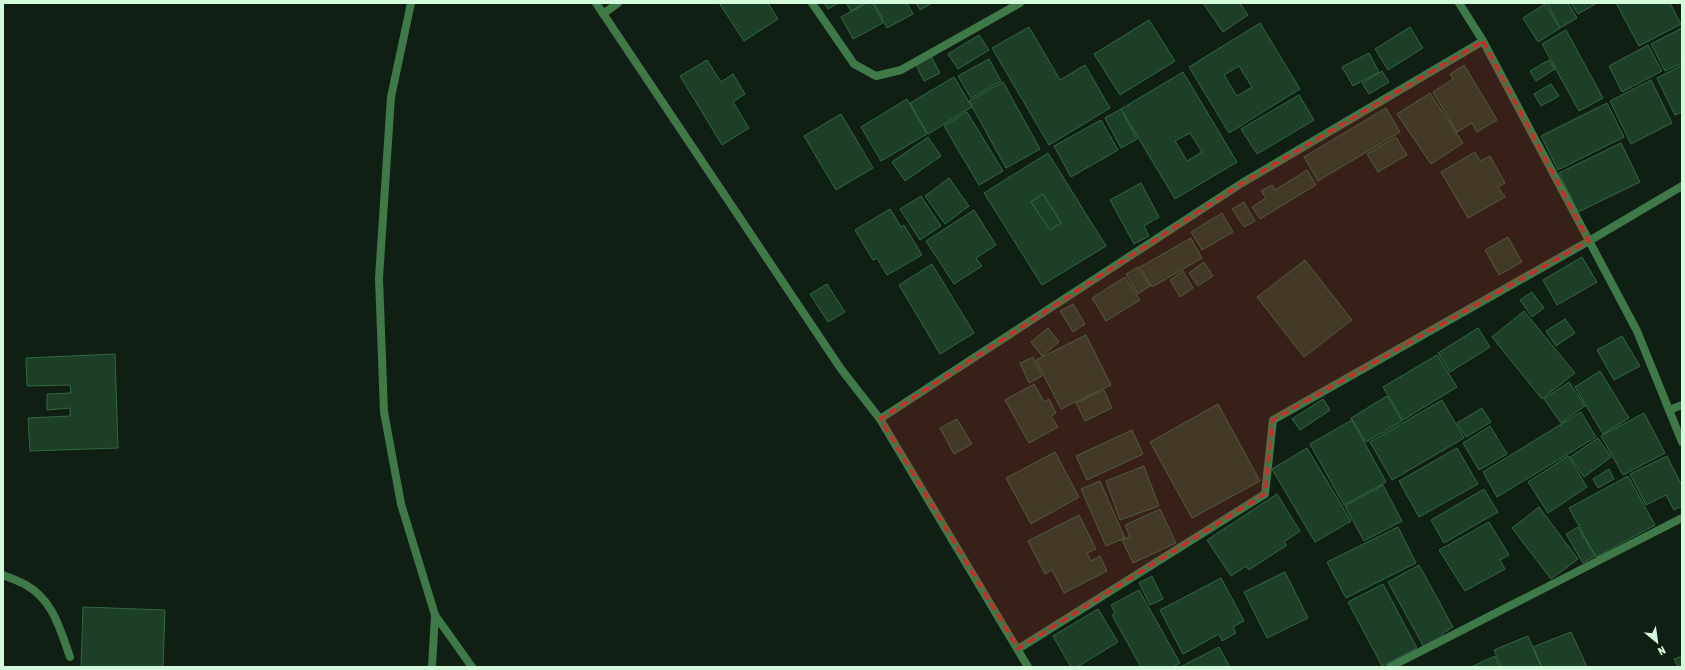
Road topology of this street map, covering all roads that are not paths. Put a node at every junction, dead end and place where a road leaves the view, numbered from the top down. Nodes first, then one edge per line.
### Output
1 (411, 3) edge
2 (596, 3) edge
3 (618, 3) edge
4 (812, 3) edge
5 (1020, 3) edge
6 (1459, 3) edge
7 (603, 14) junction
8 (1483, 41) junction
9 (1682, 186) edge
10 (1589, 241) junction
11 (1682, 405) edge
12 (1669, 410) junction
13 (880, 419) junction
14 (1682, 442) edge
15 (1682, 518) edge
16 (3, 575) edge
17 (435, 615) junction
18 (1018, 649) junction
19 (70, 657) dead end
20 (432, 667) edge
21 (472, 667) edge
22 (1028, 667) edge
23 (1390, 667) edge

1 - 17 street
2 - 7 street
3 - 7 street
4 - 5 street
6 - 8 street
7 - 13 street
8 - 10 street
8 - 13 street
9 - 10 street
10 - 12 street
10 - 18 street
11 - 12 street
12 - 14 street
13 - 18 street
15 - 23 street
16 - 19 street
17 - 20 street
17 - 21 street
18 - 22 street

